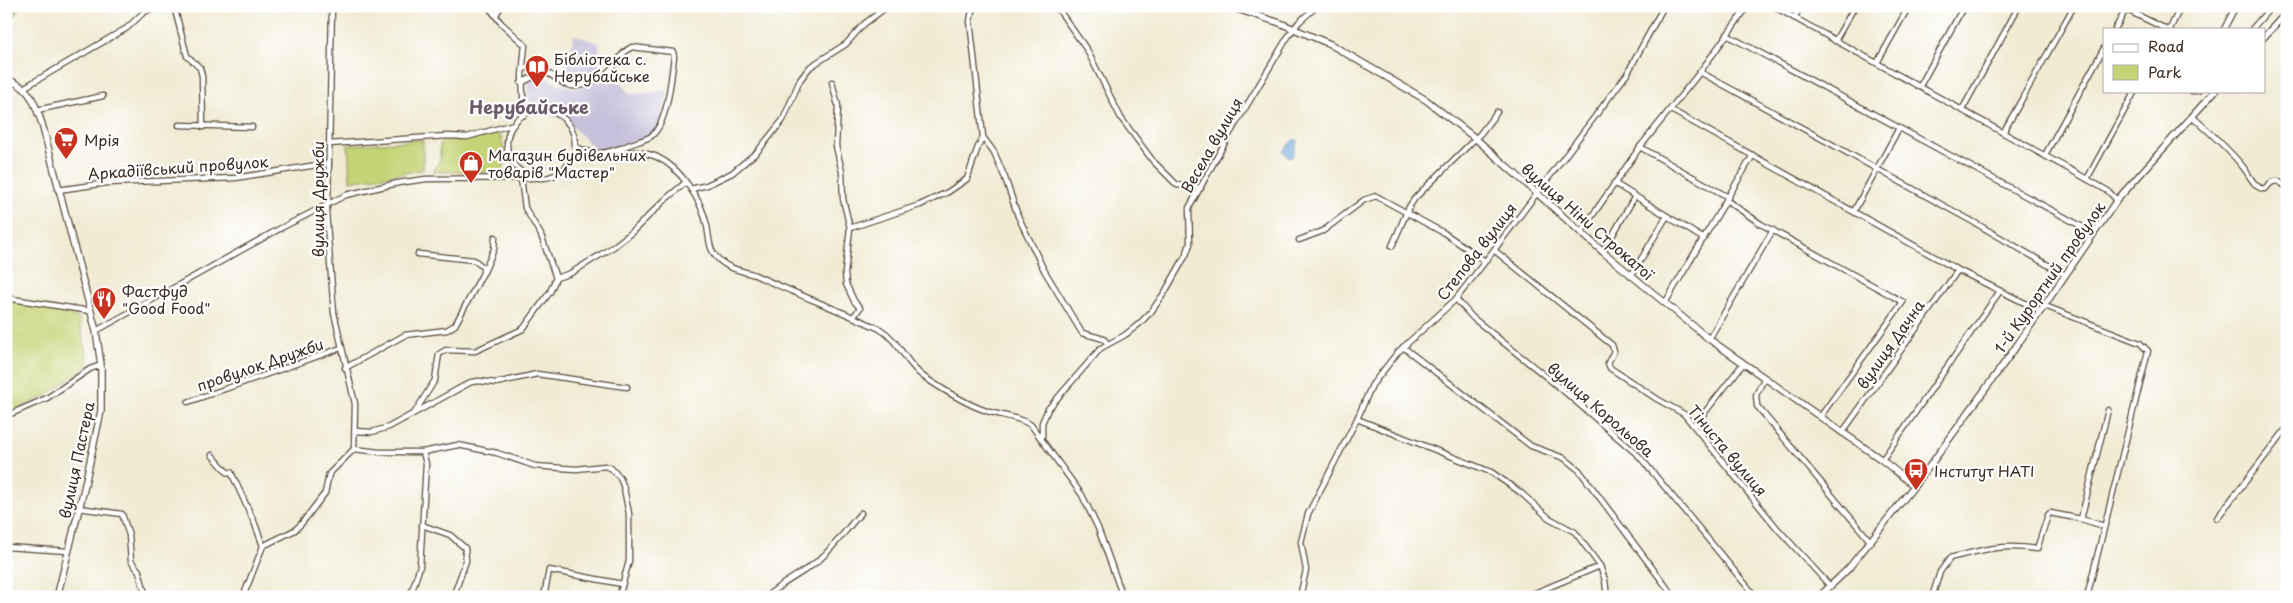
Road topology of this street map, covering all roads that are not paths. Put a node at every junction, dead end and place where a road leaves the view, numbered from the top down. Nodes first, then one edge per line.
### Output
1 (156, 6) edge
2 (174, 6) edge
3 (332, 6) edge
4 (488, 6) edge
5 (501, 6) edge
6 (888, 6) edge
7 (973, 6) edge
8 (1056, 6) edge
9 (1228, 6) edge
10 (1317, 6) edge
11 (1664, 6) edge
12 (1748, 6) edge
13 (1773, 6) edge
14 (1801, 6) edge
15 (1855, 6) edge
16 (1909, 6) edge
17 (1964, 6) edge
18 (2019, 6) edge
19 (2074, 6) edge
20 (2119, 6) edge
21 (2182, 6) edge
22 (2236, 6) edge
23 (2272, 6) edge
24 (2127, 8) edge
25 (2287, 12) edge
26 (496, 15) junction
27 (1794, 18) junction
28 (1294, 28) junction
29 (2116, 28) edge
30 (2166, 28) edge
31 (2169, 28) edge
32 (2225, 28) edge
33 (2253, 28) edge
34 (1728, 35) junction
35 (2266, 35) edge
36 (1835, 41) junction
37 (2103, 50) edge
38 (1877, 63) junction
39 (523, 69) junction
40 (534, 72) junction
41 (1700, 72) junction
42 (6, 79) edge
43 (524, 80) junction
44 (832, 82) dead end
45 (1920, 86) junction
46 (25, 87) junction
47 (2134, 92) edge
48 (2214, 92) edge
49 (103, 96) dead end
50 (37, 110) junction
51 (1670, 110) junction
52 (1962, 110) junction
53 (1497, 112) dead end
54 (524, 115) junction
55 (2193, 117) junction
56 (514, 124) junction
57 (179, 125) dead end
58 (203, 127) junction
59 (252, 127) dead end
60 (1898, 128) junction
61 (2003, 133) junction
62 (983, 137) junction
63 (1475, 138) junction
64 (330, 144) junction
65 (576, 147) junction
66 (1640, 147) junction
67 (612, 151) junction
68 (1753, 155) junction
69 (2045, 155) junction
70 (329, 163) junction
71 (1876, 169) junction
72 (521, 178) junction
73 (534, 178) junction
74 (2087, 179) junction
75 (685, 183) junction
76 (1614, 183) junction
77 (2287, 187) edge
78 (1201, 188) junction
79 (58, 190) junction
80 (690, 190) junction
81 (1536, 193) junction
82 (1635, 196) junction
83 (1727, 199) junction
84 (2117, 200) junction
85 (328, 203) junction
86 (1854, 211) junction
87 (1407, 212) junction
88 (1667, 216) junction
89 (850, 228) junction
90 (1773, 230) junction
91 (1581, 232) junction
92 (2094, 233) junction
93 (495, 237) dead end
94 (1704, 239) junction
95 (1299, 240) dead end
96 (1392, 246) dead end
97 (1494, 250) junction
98 (1603, 252) junction
99 (418, 254) dead end
100 (1485, 261) junction
101 (1958, 270) junction
102 (483, 273) junction
103 (2065, 275) junction
104 (1632, 276) junction
105 (556, 278) junction
106 (2000, 291) junction
107 (6, 298) edge
108 (1456, 299) junction
109 (1665, 303) junction
110 (2043, 308) junction
111 (90, 311) junction
112 (854, 316) junction
113 (96, 331) junction
114 (1709, 339) junction
115 (1107, 343) junction
116 (1403, 347) junction
117 (341, 348) junction
118 (1743, 364) junction
119 (100, 365) junction
120 (346, 368) junction
121 (1764, 379) junction
122 (627, 387) dead end
123 (188, 402) dead end
124 (2108, 410) dead end
125 (414, 412) junction
126 (6, 416) edge
127 (1820, 417) junction
128 (1358, 419) junction
129 (1042, 423) junction
130 (1031, 425) junction
131 (1694, 426) junction
132 (2287, 428) edge
133 (355, 431) junction
134 (1842, 433) junction
135 (1042, 439) junction
136 (354, 450) junction
137 (423, 452) junction
138 (212, 454) dead end
139 (1882, 460) junction
140 (1914, 486) junction
141 (80, 508) junction
142 (861, 513) dead end
143 (2217, 518) dead end
144 (2081, 519) junction
145 (422, 525) junction
146 (2104, 526) junction
147 (1871, 542) junction
148 (263, 546) junction
149 (6, 548) edge
150 (68, 550) junction
151 (1600, 566) junction
152 (622, 584) junction
153 (1830, 586) junction
154 (1530, 595) dead end
155 (57, 597) edge
156 (146, 597) edge
157 (243, 597) edge
158 (410, 597) edge
159 (453, 597) edge
160 (544, 597) edge
161 (619, 597) edge
162 (766, 597) edge
163 (1122, 597) edge
164 (1300, 597) edge
165 (1607, 597) edge
166 (1674, 597) edge
167 (1756, 597) edge
168 (1818, 597) edge
169 (1932, 597) edge
170 (2087, 597) edge

1 - 46 street
2 - 58 street
3 - 64 street, вулиця Дружби
4 - 26 street
5 - 26 street
6 - 80 street
7 - 62 street
8 - 78 street
9 - 28 street, вулиця Ніни Строкатої
10 - 28 street, Весела вулиця
11 - 81 street, Степова вулиця
12 - 34 street
13 - 27 street
14 - 27 street
15 - 36 street
16 - 38 street
17 - 45 street
18 - 52 street
19 - 61 street
20 - 24 street
21 - 31 street
22 - 32 street
23 - 33 street
24 - 29 street
24 - 30 street
25 - 35 street
26 - 39 street
27 - 36 street
28 - 63 street, вулиця Ніни Строкатої
28 - 78 street, Весела вулиця
34 - 41 street
34 - 60 street
36 - 38 street
37 - 69 street
38 - 45 street
39 - 40 street
39 - 43 street
40 - 43 street
40 - 67 street
41 - 51 street
41 - 71 street
42 - 46 street
43 - 54 street
44 - 89 street
45 - 52 street
46 - 50 street, вулиця Пастера
47 - 74 street
48 - 55 street, 1-й Курортний провулок
49 - 50 street
50 - 79 street, вулиця Пастера
51 - 66 street
51 - 68 street
52 - 61 street
53 - 63 street
54 - 56 street
54 - 65 street
55 - 77 street
55 - 84 street, 1-й Курортний провулок
56 - 64 street
56 - 73 street
57 - 58 street
58 - 59 street
60 - 71 street
60 - 92 street
61 - 69 street
62 - 89 street
62 - 115 street
63 - 81 street, вулиця Ніни Строкатої
63 - 87 street
64 - 70 street, вулиця Дружби
65 - 67 street
65 - 73 street
66 - 76 street
66 - 83 street
67 - 75 street
68 - 83 street
68 - 86 street
69 - 74 street
70 - 79 street, Аркадіївський провулок
70 - 85 street, вулиця Дружби
71 - 86 street
71 - 103 street
72 - 73 street
72 - 85 street
72 - 105 street
74 - 84 street
75 - 80 street
75 - 105 street
76 - 82 street
76 - 91 street
78 - 115 street, Весела вулиця
79 - 111 street, вулиця Пастера
80 - 112 street
81 - 91 street, вулиця Ніни Строкатої
81 - 97 street, Степова вулиця
82 - 88 street
82 - 98 street
83 - 90 street
83 - 94 street
84 - 92 street, 1-й Курортний провулок
85 - 113 street
85 - 117 street, вулиця Дружби
86 - 101 street
87 - 95 street
87 - 96 street
87 - 100 street
88 - 94 street
88 - 104 street
89 - 112 street
90 - 114 street
90 - 127 street
91 - 98 street, вулиця Ніни Строкатої
92 - 103 street, 1-й Курортний провулок
93 - 102 street
94 - 109 street
97 - 100 street, Степова вулиця
97 - 131 street, Тіниста вулиця
98 - 104 street, вулиця Ніни Строкатої
99 - 102 street
100 - 108 street, Степова вулиця
101 - 106 street
101 - 134 street, вулиця Дачна
102 - 120 street
103 - 110 street, 1-й Курортний провулок
104 - 109 street, вулиця Ніни Строкатої
105 - 125 street
106 - 110 street
106 - 139 street
107 - 111 street
108 - 116 street, Степова вулиця
108 - 167 street, вулиця Корольова
109 - 114 street, вулиця Ніни Строкатої
110 - 140 street, 1-й Курортний провулок
110 - 146 street
111 - 113 street, вулиця Пастера
112 - 130 street
113 - 119 street, вулиця Пастера
114 - 118 street, вулиця Ніни Строкатої
115 - 129 street, Весела вулиця
116 - 128 street, Степова вулиця
116 - 166 street
117 - 120 street, вулиця Дружби
117 - 123 street, провулок Дружби
118 - 121 street, вулиця Ніни Строкатої
118 - 131 street
119 - 126 street
119 - 141 street, вулиця Пастера
120 - 133 street, вулиця Дружби
121 - 127 street, вулиця Ніни Строкатої
121 - 147 street
122 - 125 street
124 - 144 street
125 - 133 street
127 - 134 street, вулиця Ніни Строкатої
128 - 151 street
128 - 164 street, Степова вулиця
129 - 130 street
129 - 135 street
130 - 135 street
131 - 153 street, Тіниста вулиця
132 - 143 street
133 - 136 street, вулиця Дружби
134 - 139 street, вулиця Ніни Строкатої
135 - 163 street
136 - 137 street
136 - 148 street
137 - 145 street
137 - 152 street
138 - 148 street
139 - 140 street, вулиця Ніни Строкатої
140 - 147 street, 1-й Курортний провулок
141 - 150 street, вулиця Пастера
141 - 156 street
142 - 162 street
144 - 146 street
144 - 169 street
145 - 158 street
145 - 159 street
146 - 170 street
147 - 153 street, 1-й Курортний провулок
148 - 157 street
149 - 150 street
150 - 155 street, вулиця Пастера
151 - 154 street
151 - 165 street
152 - 160 street
152 - 161 street
153 - 168 street, 1-й Курортний провулок

